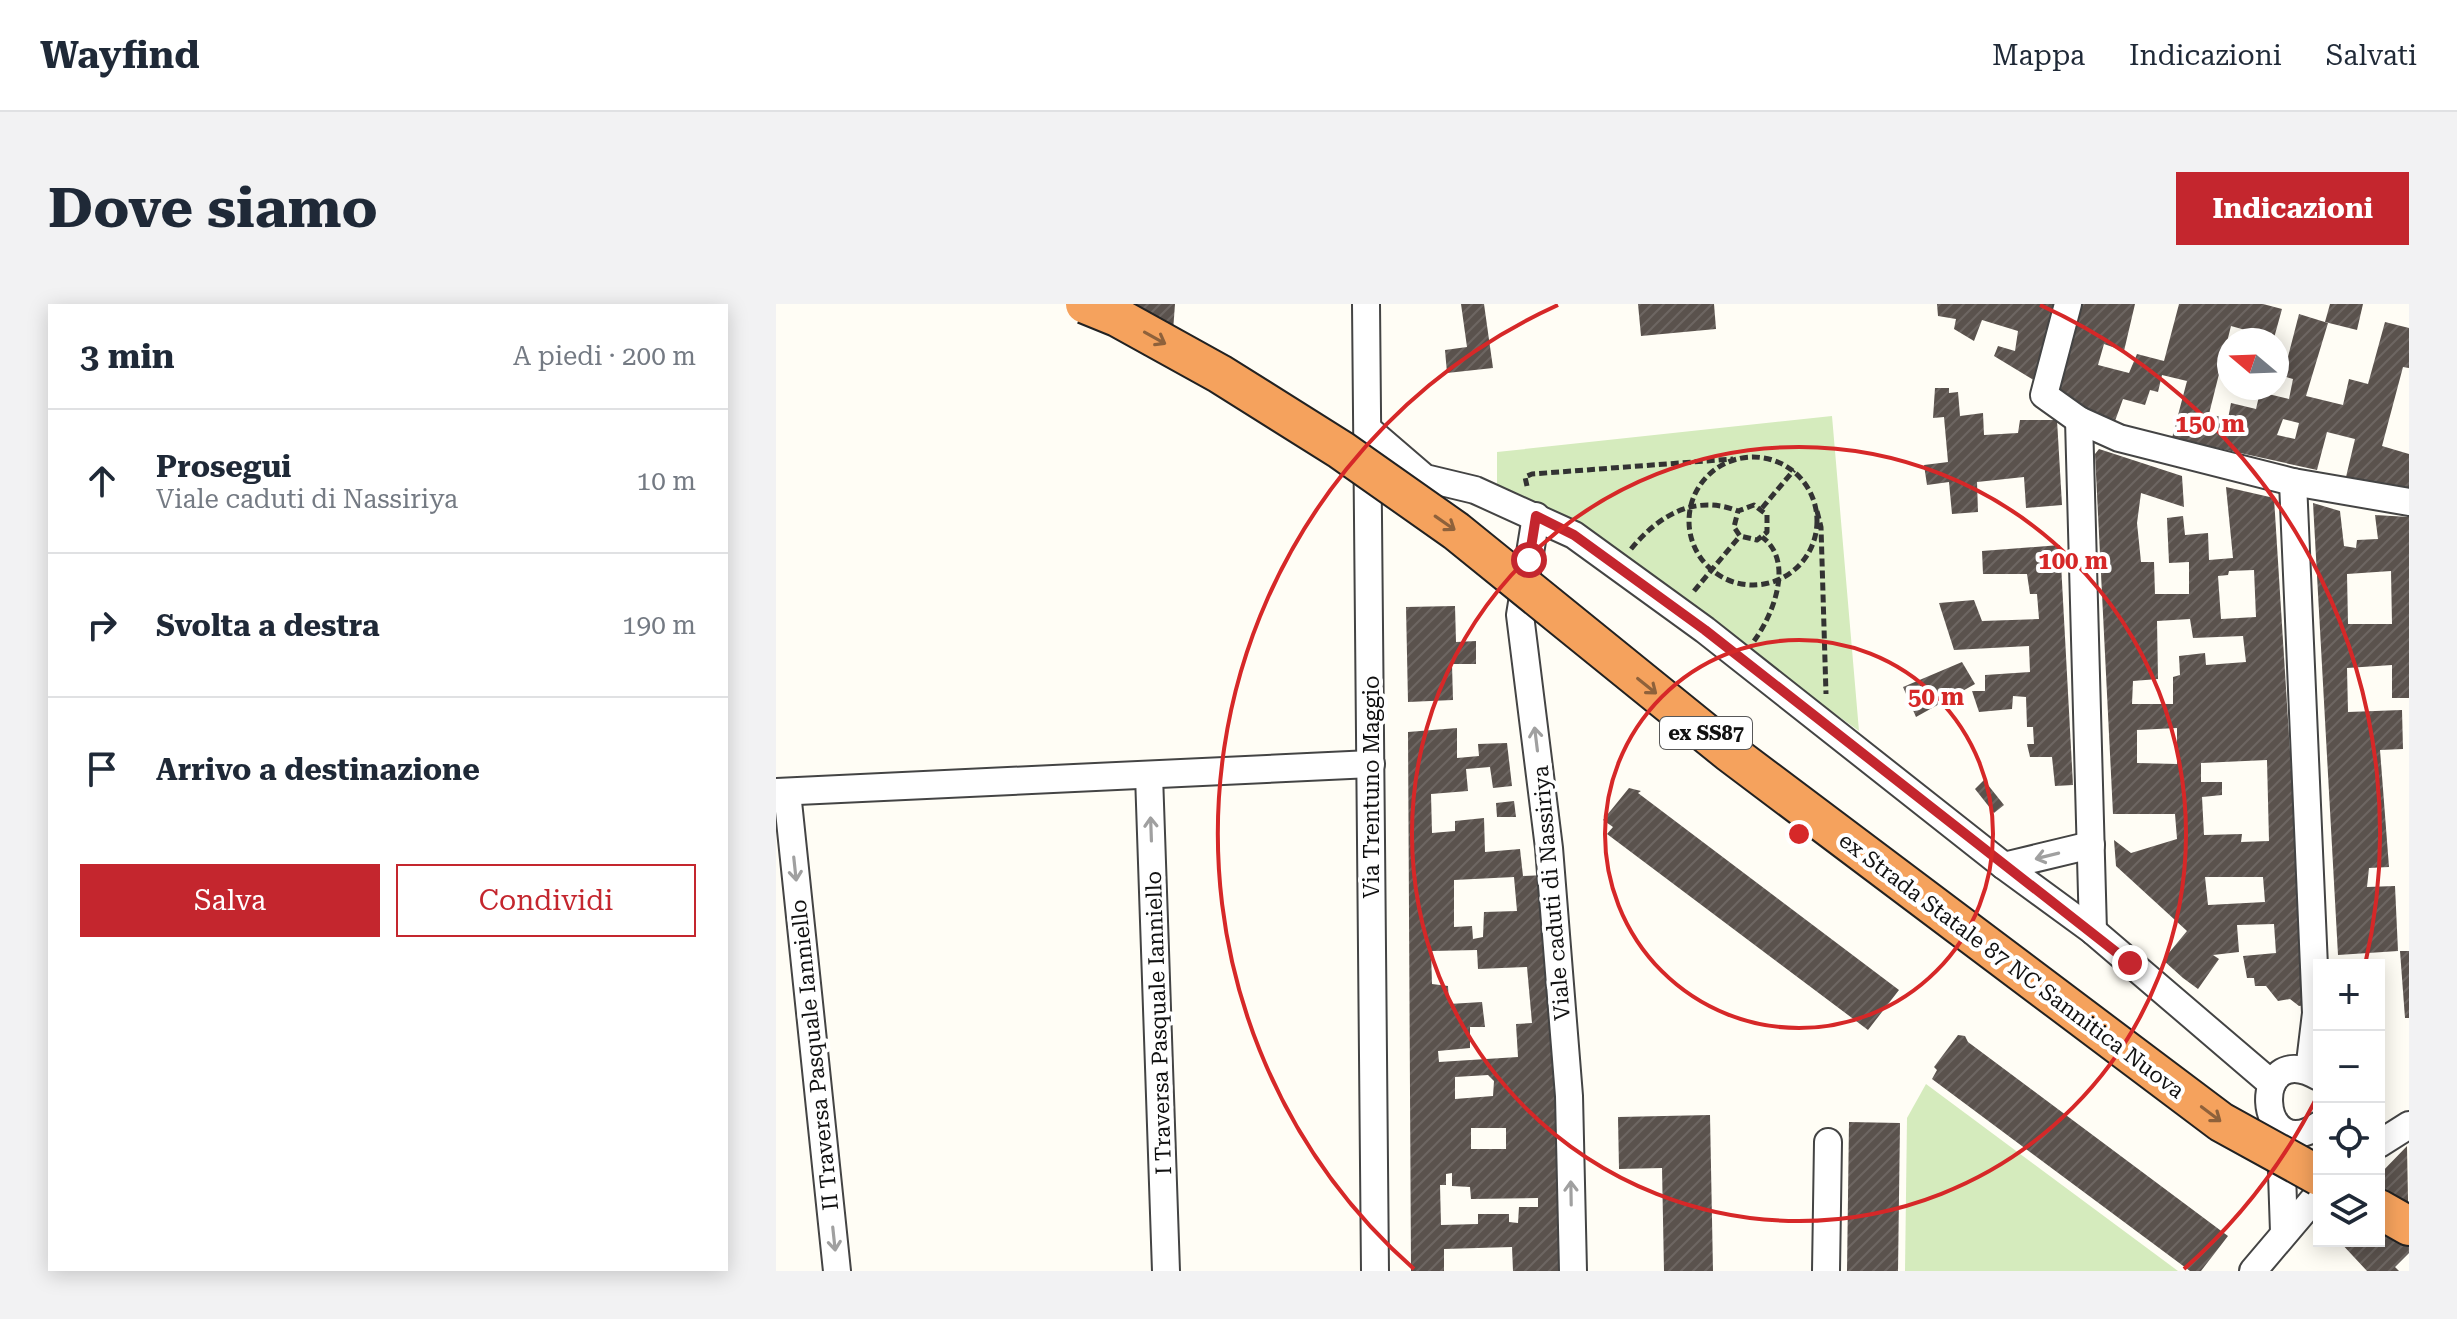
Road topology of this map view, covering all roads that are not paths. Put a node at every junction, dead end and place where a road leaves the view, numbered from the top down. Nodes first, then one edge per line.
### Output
1 (1085, 304) edge
2 (1366, 304) edge
3 (2068, 304) edge
4 (2079, 420) junction
5 (1368, 429) junction
6 (1425, 478) junction
7 (2293, 482) junction
8 (2409, 502) edge
9 (1536, 516) junction
10 (1369, 521) junction
11 (1371, 764) junction
12 (1149, 775) junction
13 (781, 792) edge
14 (2091, 845) junction
15 (2004, 866) junction
16 (2093, 931) junction
17 (2315, 1031) edge
18 (2313, 1074) edge
19 (2272, 1084) junction
20 (2409, 1125) edge
21 (2281, 1127) junction
22 (2313, 1127) edge
23 (2385, 1140) edge
24 (1828, 1142) dead end
25 (2317, 1175) edge
26 (2313, 1200) edge
27 (2385, 1212) edge
28 (2409, 1226) edge
29 (2284, 1232) junction
30 (837, 1271) edge
31 (1166, 1271) edge
32 (1375, 1271) edge
33 (1573, 1271) edge
34 (1826, 1271) edge
35 (2253, 1271) edge

1 -> 25 highway, ex Strada Statale 87 NC Sannitica Nuova / ex SS87, bridge
2 - 5 street, Via Trentuno Maggio
3 - 4 street
4 - 7 street
4 - 14 street
5 - 6 street
5 - 10 street, Via Trentuno Maggio
6 - 9 street
6 - 10 street
7 - 8 street
7 - 17 street
9 - 15 street
33 -> 9 street, Viale caduti di Nassiriya
10 - 11 street, Via Trentuno Maggio
11 - 12 street
11 - 32 street, Via Trentuno Maggio
12 - 13 street
31 -> 12 street, I Traversa Pasquale Ianniello
13 -> 30 street, II Traversa Pasquale Ianniello
14 -> 15 street
14 - 16 street
15 - 16 street
16 - 19 street
18 - 19 street
19 - 21 street
20 - 23 street
21 - 22 street
21 - 29 street
24 - 34 street
26 - 29 street
27 - 28 highway
29 - 35 street

